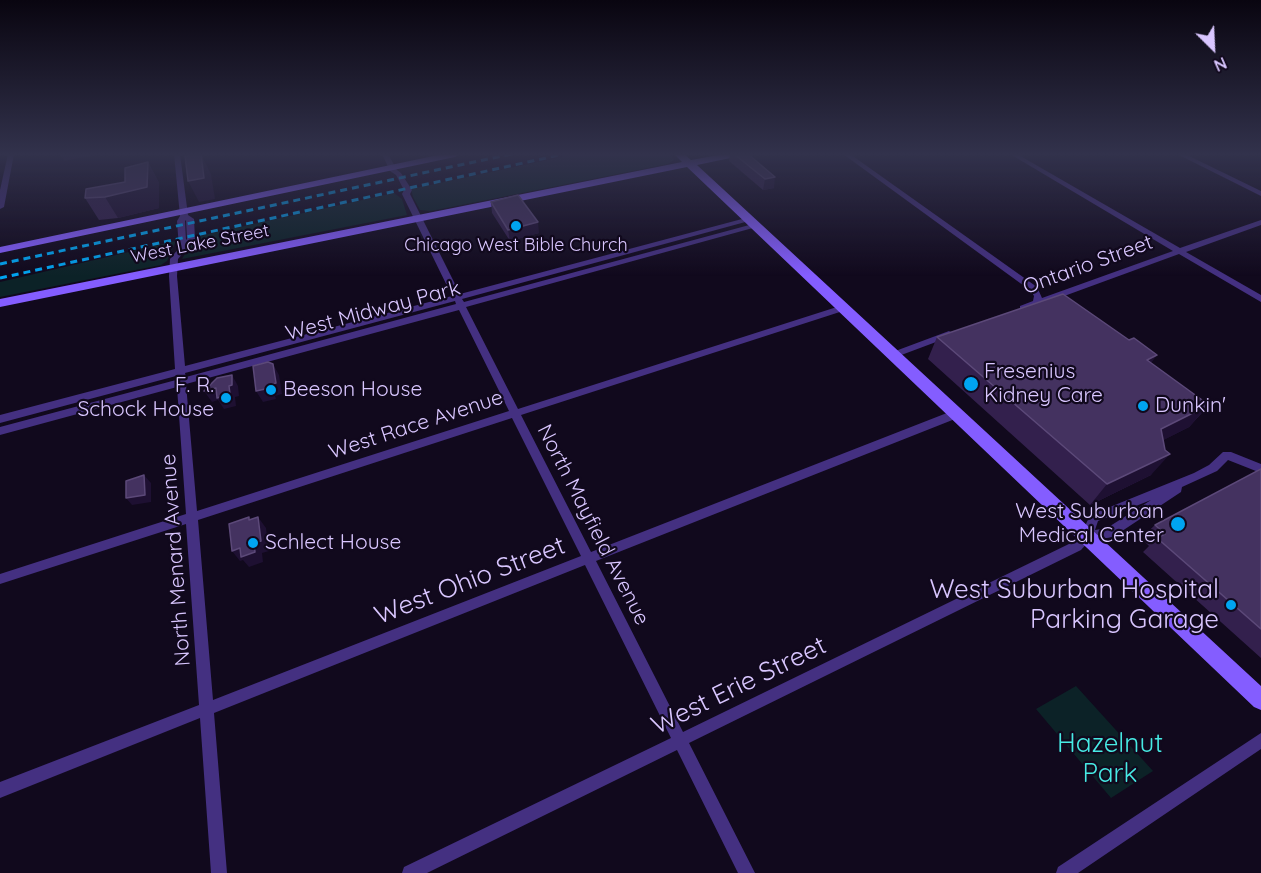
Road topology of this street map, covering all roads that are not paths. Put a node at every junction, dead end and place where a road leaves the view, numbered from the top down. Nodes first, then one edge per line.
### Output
1 (182, 195) edge
2 (271, 195) edge
3 (405, 195) edge
4 (538, 195) edge
5 (722, 195) edge
6 (903, 195) edge
7 (1082, 195) edge
8 (184, 213) junction
9 (418, 219) junction
10 (1261, 222) edge
11 (753, 223) junction
12 (0, 250) edge
13 (1180, 252) junction
14 (173, 268) junction
15 (1261, 299) edge
16 (459, 302) junction
17 (0, 303) edge
18 (1037, 303) junction
19 (843, 308) junction
20 (1015, 310) edge
21 (955, 332) edge
22 (893, 355) junction
23 (181, 377) junction
24 (515, 414) junction
25 (956, 414) junction
26 (14, 416) junction
27 (0, 419) edge
28 (12, 428) junction
29 (0, 431) edge
30 (1261, 469) edge
31 (1191, 479) junction
32 (192, 518) junction
33 (1086, 536) junction
34 (588, 558) junction
35 (0, 579) edge
36 (1261, 700) edge
37 (207, 709) junction
38 (1261, 740) edge
39 (681, 742) junction
40 (0, 790) edge
41 (219, 873) edge
42 (410, 873) edge
43 (747, 873) edge
44 (1064, 873) edge

1 - 8 street, North Menard Avenue
2 - 8 street
3 - 9 street, North Mayfield Avenue
4 - 9 street, West Lake Street
5 - 11 street
6 - 18 street
7 - 13 street
8 - 12 street
8 - 14 street, North Menard Avenue
9 - 14 street, West Lake Street
9 - 16 street, North Mayfield Avenue
10 - 13 street, Ontario Street
11 - 16 street, West Midway Park
11 - 19 street
13 - 15 street
13 - 18 street, Ontario Street
14 - 17 street, West Lake Street
14 - 23 street, North Menard Avenue
16 - 23 street, West Midway Park
16 - 24 street, North Mayfield Avenue
18 - 20 street, Ontario Street
19 - 22 street
19 - 24 street, West Race Avenue
21 - 22 street
22 - 25 street
23 - 26 street, West Midway Park
23 - 28 street, West Midway Park
23 - 32 street, North Menard Avenue
24 - 32 street, West Race Avenue
24 - 34 street, North Mayfield Avenue
25 - 33 street
25 - 34 street, West Ohio Street
26 - 27 street, West Midway Park
26 - 28 street
28 - 29 street, West Midway Park
30 - 31 street
31 - 33 street
31 - 33 street
32 - 35 street, West Race Avenue
32 - 37 street, North Menard Avenue
33 - 36 street
33 - 39 street, West Erie Street
34 - 37 street, West Ohio Street
34 - 39 street, North Mayfield Avenue
37 - 40 street, West Ohio Street
37 - 41 street, North Menard Avenue
38 - 44 street
39 - 42 street, West Erie Street
39 - 43 street, North Mayfield Avenue

